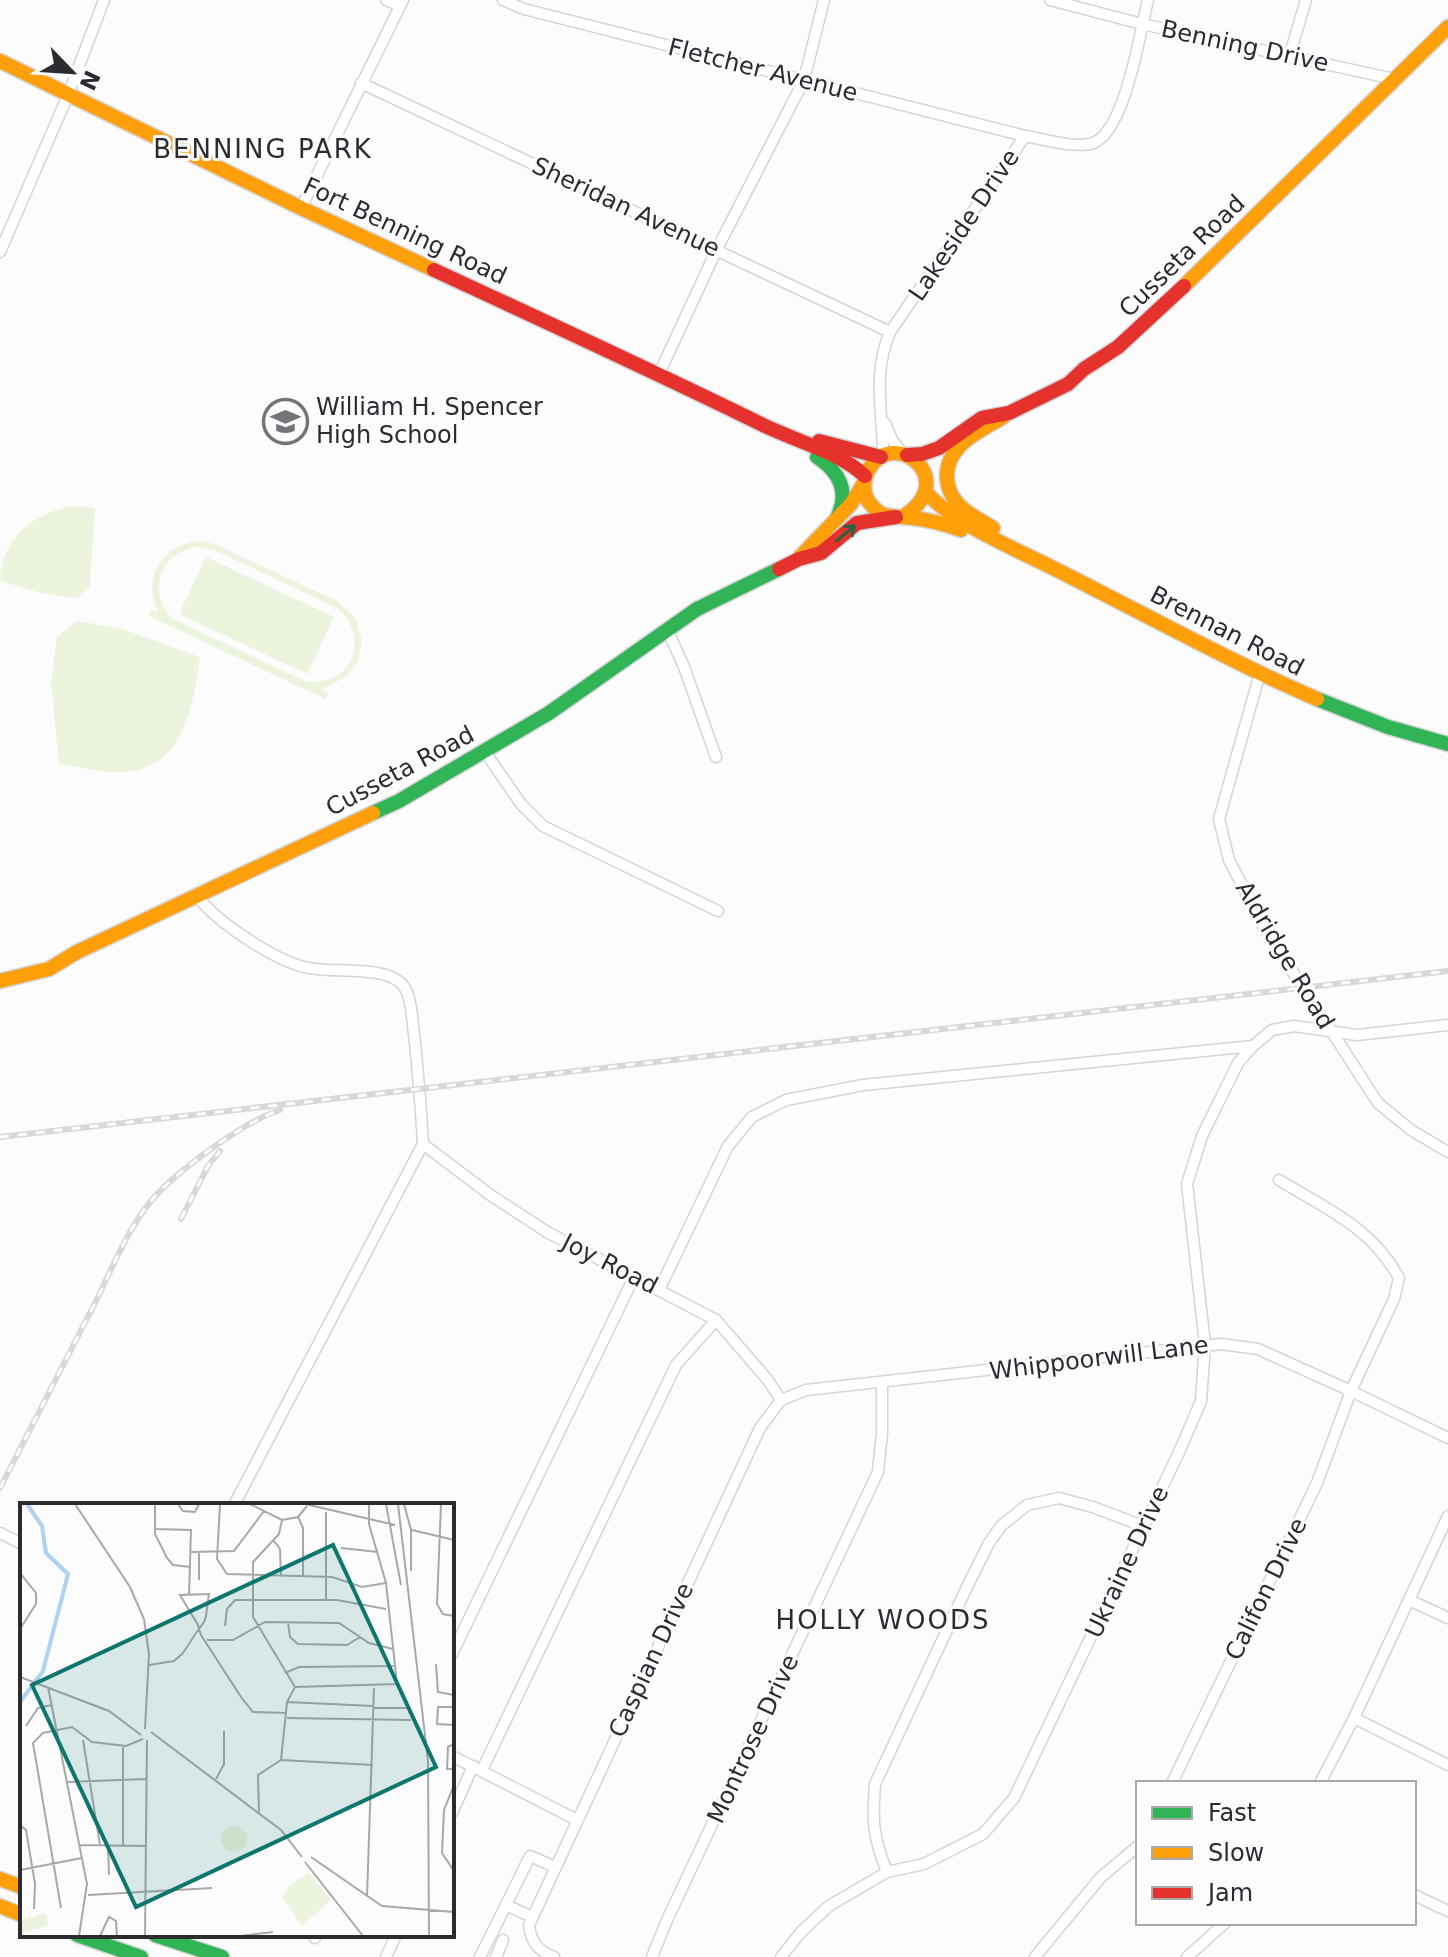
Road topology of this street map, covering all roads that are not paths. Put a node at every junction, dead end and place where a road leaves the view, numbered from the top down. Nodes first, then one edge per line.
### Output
1 (104, 0) edge
2 (386, 0) edge
3 (503, 0) edge
4 (824, 0) edge
5 (1050, 0) edge
6 (1148, 0) edge
7 (1306, 0) edge
8 (402, 3) edge
9 (1142, 24) junction
10 (1448, 27) edge
11 (1289, 57) junction
12 (0, 61) edge
13 (1394, 79) junction
14 (804, 80) junction
15 (361, 83) junction
16 (68, 95) junction
17 (1025, 136) junction
18 (301, 208) junction
19 (717, 249) junction
20 (0, 252) edge
21 (890, 332) junction
22 (659, 374) junction
23 (1009, 413) junction
24 (881, 414) junction
25 (750, 418) junction
26 (787, 437) junction
27 (960, 445) junction
28 (905, 454) junction
29 (882, 456) junction
30 (864, 480) junction
31 (927, 489) junction
32 (900, 516) junction
33 (837, 518) junction
34 (994, 539) junction
35 (799, 559) junction
36 (1043, 562) junction
37 (667, 629) junction
38 (1260, 673) junction
39 (1448, 744) edge
40 (485, 752) junction
41 (716, 757) dead end
42 (198, 897) junction
43 (718, 911) dead end
44 (0, 981) edge
45 (1448, 1025) edge
46 (1331, 1030) junction
47 (1253, 1046) junction
48 (423, 1144) junction
49 (1448, 1152) edge
50 (1279, 1180) dead end
51 (634, 1277) junction
52 (659, 1290) junction
53 (716, 1320) junction
54 (1205, 1344) junction
55 (882, 1383) junction
56 (1351, 1391) junction
57 (781, 1400) junction
58 (1448, 1438) edge
59 (235, 1503) edge
60 (1448, 1516) edge
61 (1143, 1526) junction
62 (0, 1533) edge
63 (20, 1543) edge
64 (1409, 1600) junction
65 (1448, 1618) edge
66 (454, 1650) edge
67 (1354, 1718) junction
68 (454, 1757) edge
69 (1448, 1765) edge
70 (478, 1768) junction
71 (1173, 1781) edge
72 (1321, 1781) edge
73 (454, 1810) edge
74 (577, 1820) junction
75 (1136, 1848) edge
76 (555, 1867) junction
77 (887, 1872) junction
78 (0, 1879) edge
79 (20, 1886) edge
80 (1416, 1896) edge
81 (506, 1905) junction
82 (0, 1906) edge
83 (1448, 1911) edge
84 (20, 1914) edge
85 (531, 1921) junction
86 (1223, 1925) edge
87 (83, 1937) edge
88 (161, 1937) edge
89 (395, 1937) edge
90 (503, 1940) dead end
91 (141, 1957) edge
92 (222, 1957) edge
93 (386, 1957) edge
94 (480, 1957) edge
95 (496, 1957) edge
96 (554, 1957) edge
97 (652, 1957) edge
98 (781, 1957) edge
99 (1035, 1957) edge
100 (1187, 1957) edge

1 - 16 street
2 - 8 street
3 - 14 street, Fletcher Avenue
4 - 14 street
5 - 9 street, Benning Drive
6 - 9 street, Lakeside Drive
7 - 11 street
8 - 15 street
9 - 11 street, Benning Drive
9 - 17 street, Lakeside Drive
10 - 13 main road, Cusseta Road
11 - 13 street, Benning Drive
12 - 16 main road, Fort Benning Road
13 - 23 main road, Cusseta Road
14 - 17 street, Fletcher Avenue
14 - 19 street
15 - 18 street
15 - 19 street, Sheridan Avenue
16 - 18 main road, Fort Benning Road
16 - 20 street
17 - 21 street, Lakeside Drive
18 - 22 main road, Fort Benning Road
19 - 21 street, Sheridan Avenue
19 - 22 street
21 - 24 street, Lakeside Drive
22 - 25 main road, Fort Benning Road
23 - 27 main road
23 - 28 main road, Cusseta Road
24 - 28 street, Lakeside Drive
24 - 29 street, Lakeside Drive
25 - 26 main road, Fort Benning Road
25 - 29 main road, Fort Benning Road
26 - 30 main road, Fort Benning Road
26 - 33 main road
27 - 31 main road
27 - 36 main road
28 - 29 main road
28 - 31 main road
29 - 30 main road
30 - 32 main road
30 - 33 main road, Cusseta Road
31 - 32 main road
31 - 34 main road, Brennan Road
32 - 34 main road, Brennan Road
35 -> 32 main road, Cusseta Road
33 - 35 main road, Cusseta Road
34 - 36 main road, Brennan Road
35 - 37 main road, Cusseta Road
36 - 38 main road, Brennan Road
37 - 40 main road, Cusseta Road
37 - 41 street
38 - 39 main road, Brennan Road
38 - 46 street, Aldridge Road
40 - 42 main road, Cusseta Road
40 - 43 street
42 - 44 main road, Cusseta Road
42 - 48 street
45 - 46 street
46 - 47 street
46 - 49 street, Aldridge Road
47 - 52 street
47 - 54 street, Ukraine Drive
48 - 51 street, Joy Road
48 - 59 street
50 - 56 street, Califon Drive
51 - 52 street, Joy Road
51 - 66 street
52 - 53 street, Joy Road
53 - 57 street, Joy Road
53 - 70 street
54 - 55 street, Whippoorwill Lane
54 - 56 street, Whippoorwill Lane
54 - 61 street, Ukraine Drive
55 - 57 street, Whippoorwill Lane
55 - 97 street, Montrose Drive
56 - 58 street, Whippoorwill Lane
56 - 71 street, Califon Drive
57 - 74 street, Caspian Drive
60 - 64 street
61 - 77 street, Ukraine Drive
61 - 77 street
62 - 63 street
64 - 65 street
64 - 67 street
67 - 69 street
67 - 72 street
68 - 70 street
70 - 73 street
70 - 74 street
74 - 76 street, Caspian Drive
75 - 99 street
76 - 81 street
76 - 85 street, Caspian Drive
77 - 98 street, Ukraine Drive
78 - 79 main road
80 - 83 street
81 - 85 street
81 - 94 street
82 - 84 main road
85 - 96 street
86 - 100 street
87 - 91 main road
88 - 92 main road
89 - 93 street
90 - 95 street

